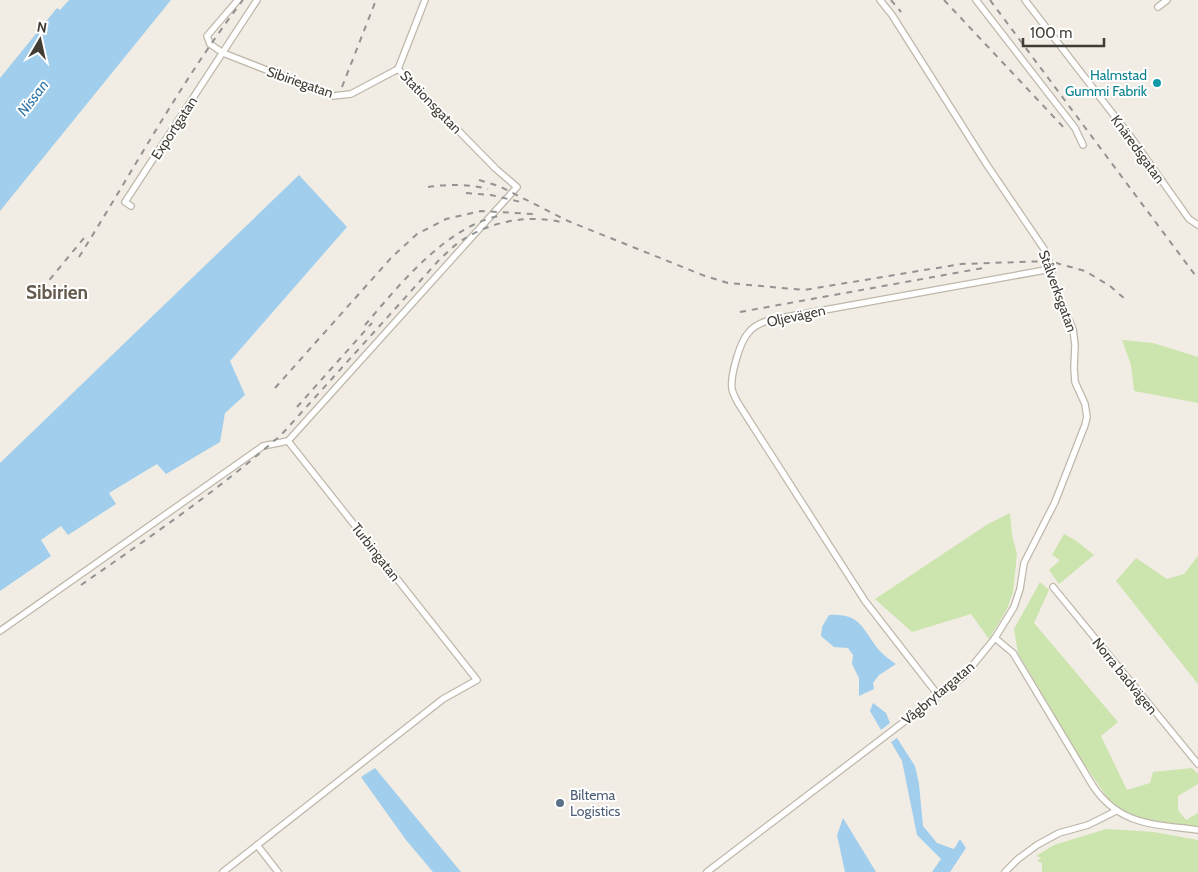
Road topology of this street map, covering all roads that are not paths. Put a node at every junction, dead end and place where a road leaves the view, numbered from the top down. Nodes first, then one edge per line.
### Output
1 (238, 0) edge
2 (257, 0) edge
3 (424, 0) edge
4 (880, 0) edge
5 (976, 0) edge
6 (1025, 0) edge
7 (1167, 0) edge
8 (1158, 8) dead end
9 (223, 53) junction
10 (398, 69) junction
11 (1083, 145) dead end
12 (131, 206) dead end
13 (1198, 225) edge
14 (1051, 269) junction
15 (288, 441) junction
16 (1053, 587) dead end
17 (0, 631) edge
18 (995, 638) junction
19 (938, 695) junction
20 (1198, 764) edge
21 (1116, 811) junction
22 (1198, 830) edge
23 (257, 845) junction
24 (223, 872) edge
25 (278, 872) edge
26 (707, 872) edge
27 (1005, 872) edge

1 - 9 street, Sibiriegatan
2 - 9 street, Exportgatan
3 - 10 street, Stationsgatan
4 - 14 street, Stålverksgatan
5 - 11 street
6 - 13 street, Knäredsgatan
7 - 8 street
9 - 10 street, Sibiriegatan
9 - 12 street, Exportgatan
10 - 15 street, Stationsgatan
14 - 18 street, Stålverksgatan
14 - 19 street, Oljevägen
15 - 17 street
15 - 23 street, Turbingatan
16 - 20 street, Norra badvägen
18 - 19 street, Vågbrytargatan
18 - 21 street
19 - 26 street, Vågbrytargatan
21 - 22 street
21 - 27 street
23 - 24 street, Turbingatan
23 - 25 street

